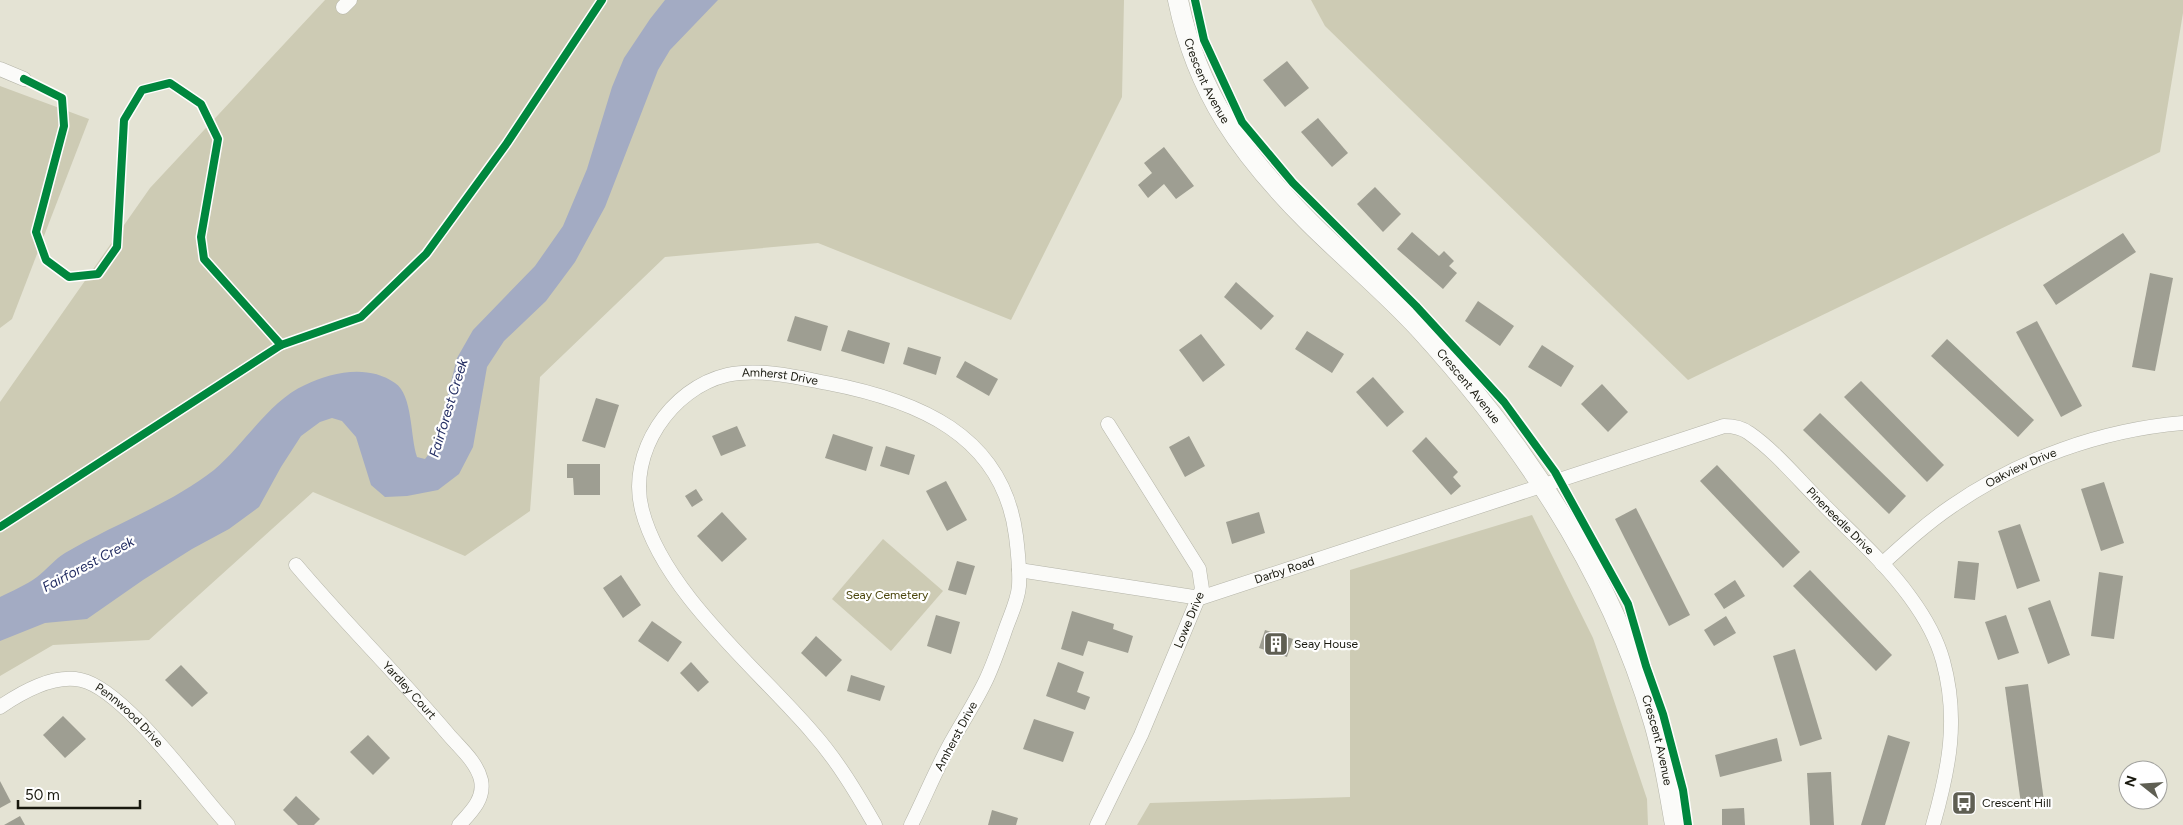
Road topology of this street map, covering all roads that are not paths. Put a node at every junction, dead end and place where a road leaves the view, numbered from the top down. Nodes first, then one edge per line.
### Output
1 (1178, 0) edge
2 (0, 69) edge
3 (24, 79) dead end
4 (2183, 423) edge
5 (1108, 424) dead end
6 (1544, 485) junction
7 (1882, 564) junction
8 (296, 565) dead end
9 (1019, 570) junction
10 (1200, 598) junction
11 (0, 707) edge
12 (228, 825) edge
13 (459, 825) edge
14 (875, 825) edge
15 (911, 825) edge
16 (1097, 825) edge
17 (1675, 825) edge
18 (1933, 825) edge

1 - 6 street, Crescent Avenue
2 - 3 street
4 - 7 street, Oakview Drive
5 - 10 street, Lowe Drive
6 - 7 street, Pineneedle Drive
6 - 10 street, Darby Road
6 - 17 street, Crescent Avenue
7 - 18 street, Pineneedle Drive
8 - 13 street, Yardley Court
9 - 10 street, Darby Road
9 - 14 street, Amherst Drive
9 - 15 street, Amherst Drive
10 - 16 street, Lowe Drive
11 - 12 street, Pennwood Drive

